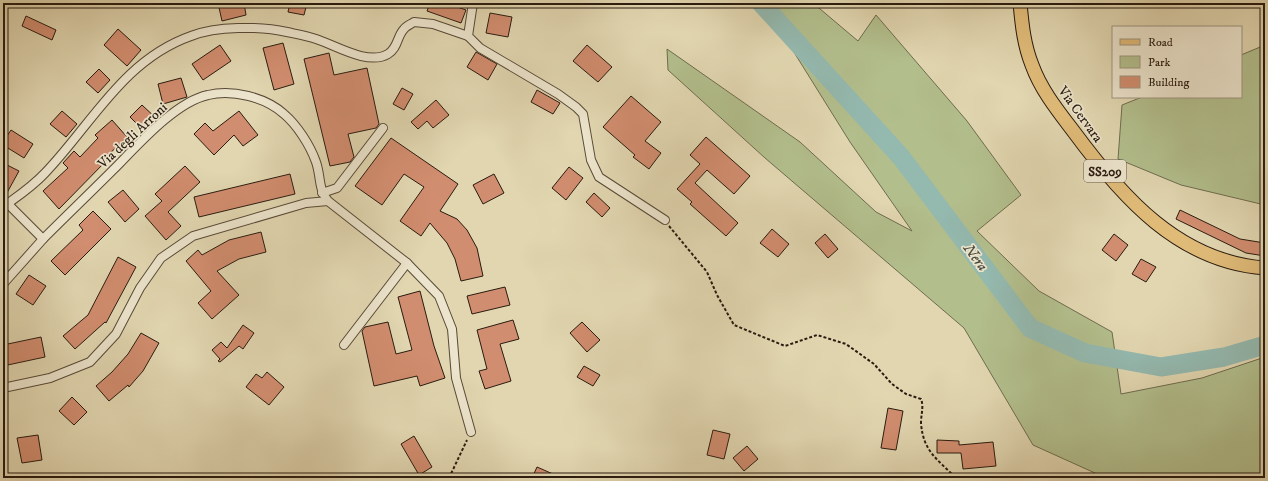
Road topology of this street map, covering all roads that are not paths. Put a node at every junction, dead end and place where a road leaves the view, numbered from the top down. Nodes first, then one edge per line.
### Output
1 (473, 3) edge
2 (1020, 3) edge
3 (468, 36) junction
4 (383, 128) dead end
5 (322, 193) junction
6 (328, 201) junction
7 (5, 206) edge
8 (664, 220) road end
9 (43, 239) junction
10 (407, 263) junction
11 (1265, 268) edge
12 (3, 284) edge
13 (344, 345) dead end
14 (3, 388) edge
15 (471, 432) road end

1 - 3 street
2 - 11 main road, Via Cervara / SS209
3 - 7 street
3 - 8 street
4 - 5 street
5 - 6 street, Via degli Arroni
5 - 9 street, Via degli Arroni
6 - 10 street, Via degli Arroni
6 - 14 street
7 - 9 street
9 - 12 street, Via degli Arroni
10 - 13 street
10 - 15 street, Via degli Arroni

